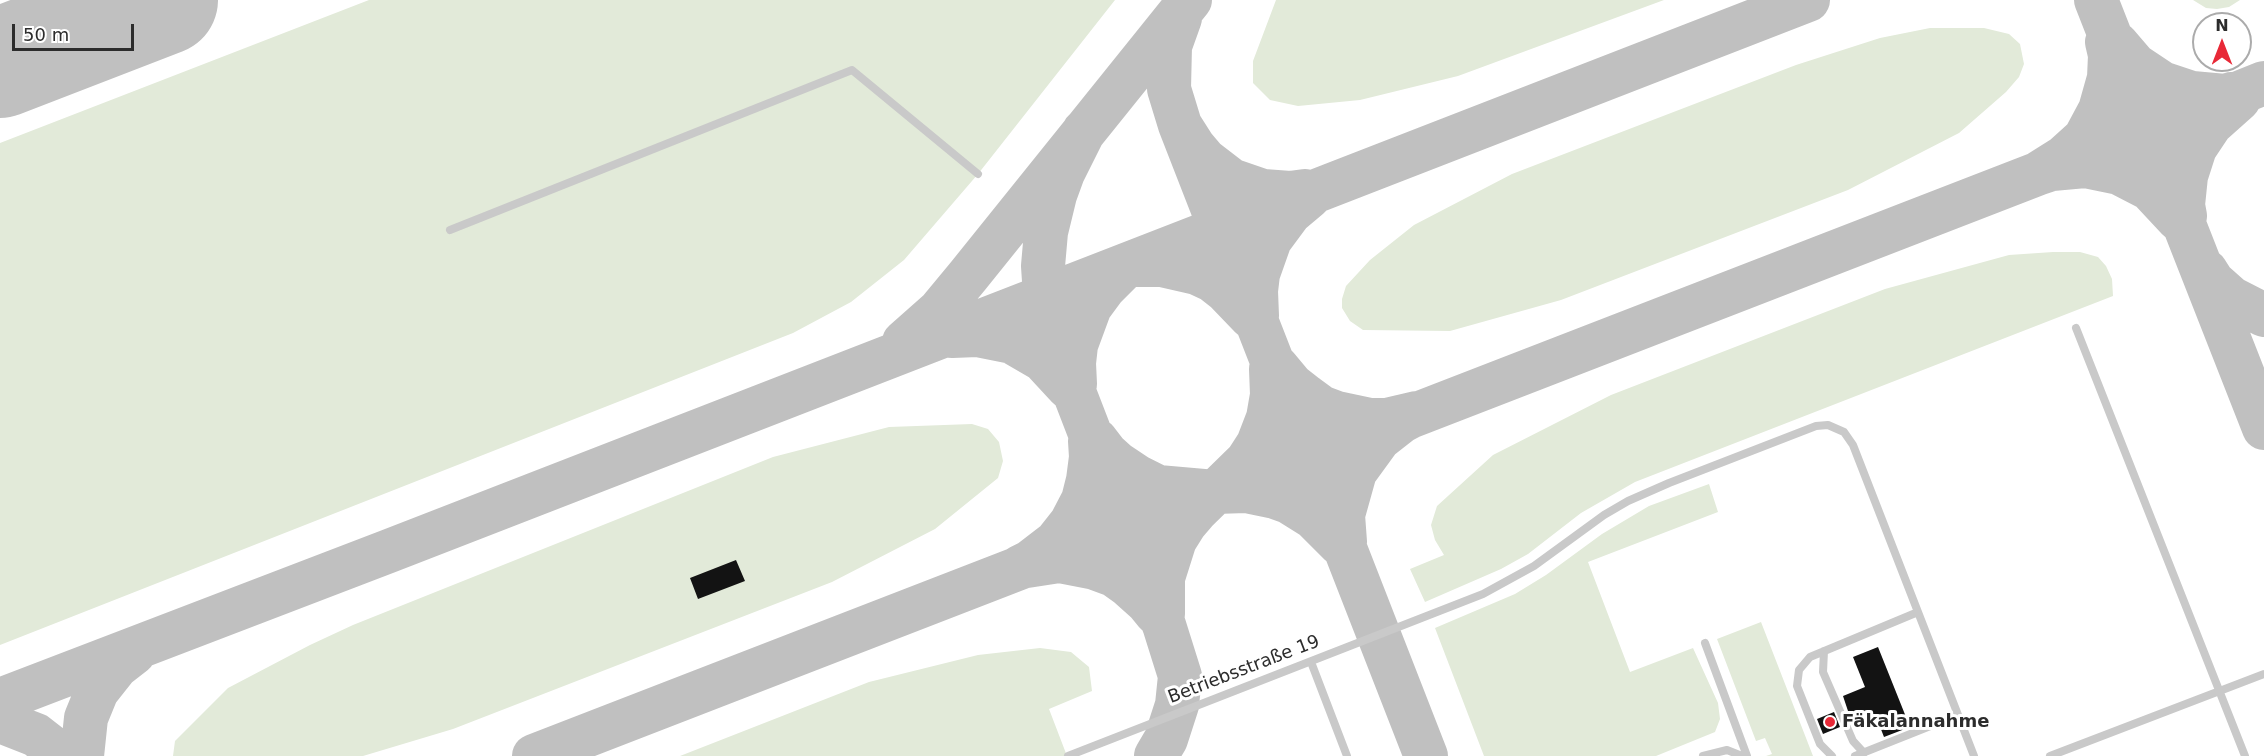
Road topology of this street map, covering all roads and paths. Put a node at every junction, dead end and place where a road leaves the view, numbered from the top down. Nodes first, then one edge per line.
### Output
1 (978, 174) dead end
2 (450, 230) dead end
3 (2076, 328) dead end
4 (1918, 612) junction
5 (1705, 643) dead end
6 (1824, 651) junction
7 (1311, 662) junction
8 (2264, 674) edge
9 (2218, 692) junction
10 (1958, 715) junction
11 (1859, 754) edge
12 (1068, 756) edge
13 (1347, 756) edge
14 (1703, 756) edge
15 (1745, 756) edge
16 (1832, 756) edge
17 (1974, 756) edge
18 (2050, 756) edge
19 (2245, 756) edge

1 - 2 lane
3 - 9 lane
4 - 6 lane
4 - 7 lane, Betriebsstraße 19
4 - 10 lane, Betriebsstraße 19
5 - 15 lane
6 - 11 lane
6 - 16 lane
7 - 12 lane, Betriebsstraße 19
7 - 13 lane
8 - 9 lane
9 - 18 lane
9 - 19 lane
10 - 11 lane
10 - 17 lane, Betriebsstraße 19
14 - 15 lane

